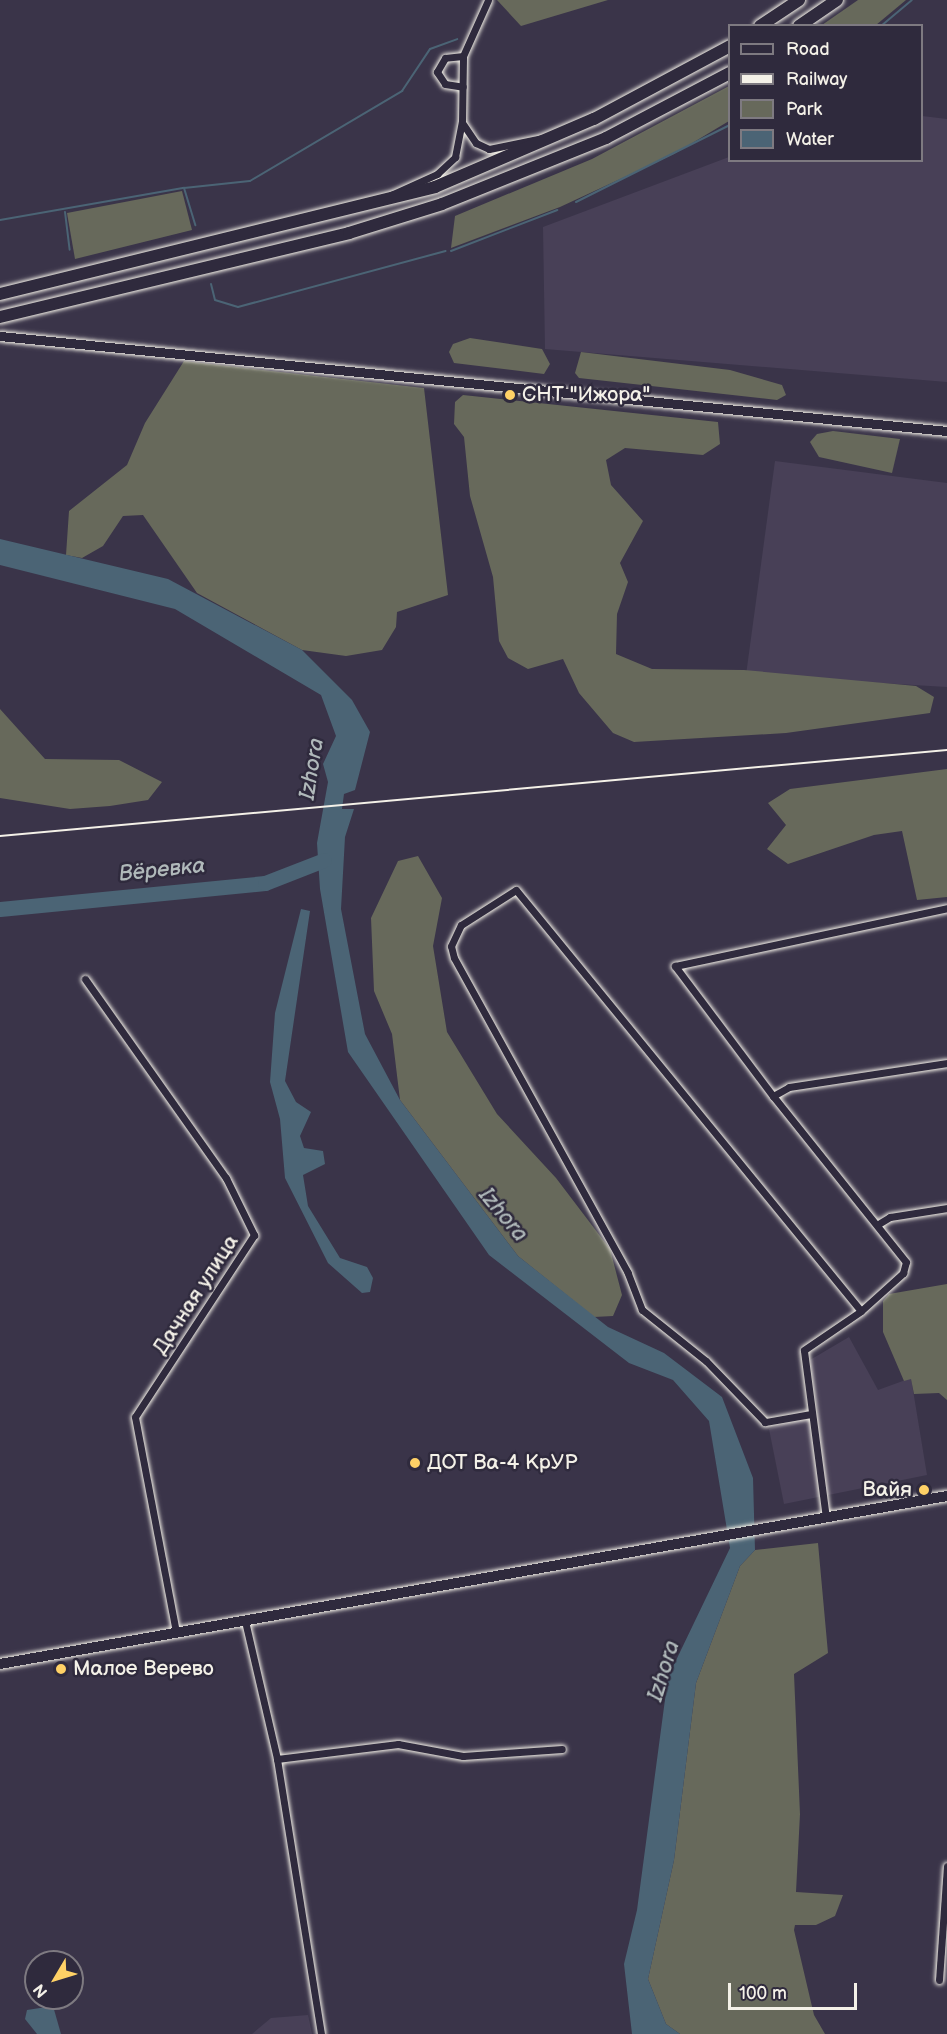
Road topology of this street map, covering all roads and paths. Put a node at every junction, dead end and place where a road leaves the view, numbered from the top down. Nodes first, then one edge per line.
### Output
1 (488, 0) edge
2 (799, 0) edge
3 (837, 0) edge
4 (763, 24) edge
5 (802, 24) edge
6 (728, 47) edge
7 (463, 56) junction
8 (728, 74) edge
9 (463, 87) junction
10 (462, 122) junction
11 (554, 138) junction
12 (382, 202) junction
13 (0, 294) edge
14 (0, 317) edge
15 (0, 336) edge
16 (947, 431) edge
17 (947, 908) edge
18 (85, 979) dead end
19 (947, 1063) edge
20 (772, 1096) junction
21 (947, 1208) edge
22 (879, 1223) junction
23 (861, 1311) junction
24 (811, 1414) junction
25 (947, 1496) edge
26 (826, 1518) junction
27 (244, 1621) junction
28 (176, 1631) junction
29 (0, 1664) edge
30 (562, 1749) dead end
31 (277, 1759) junction
32 (947, 1866) edge
33 (939, 1980) dead end
34 (321, 2034) edge

1 - 7 street
2 - 4 highway
3 - 5 highway
6 - 11 highway
7 - 9 street
7 - 9 street
8 - 14 highway
9 - 10 street
10 - 11 street
10 - 12 street
11 - 12 highway
12 - 13 highway
15 - 16 street
17 - 20 street
18 - 28 street, Дачная улица
19 - 20 street
20 - 22 street
21 - 22 street
22 - 23 street
23 - 24 street
23 - 24 street
24 - 26 street
25 - 26 main road
26 - 27 main road
27 - 28 main road
27 - 31 street
28 - 29 main road
30 - 31 street
31 - 34 street
32 - 33 street

